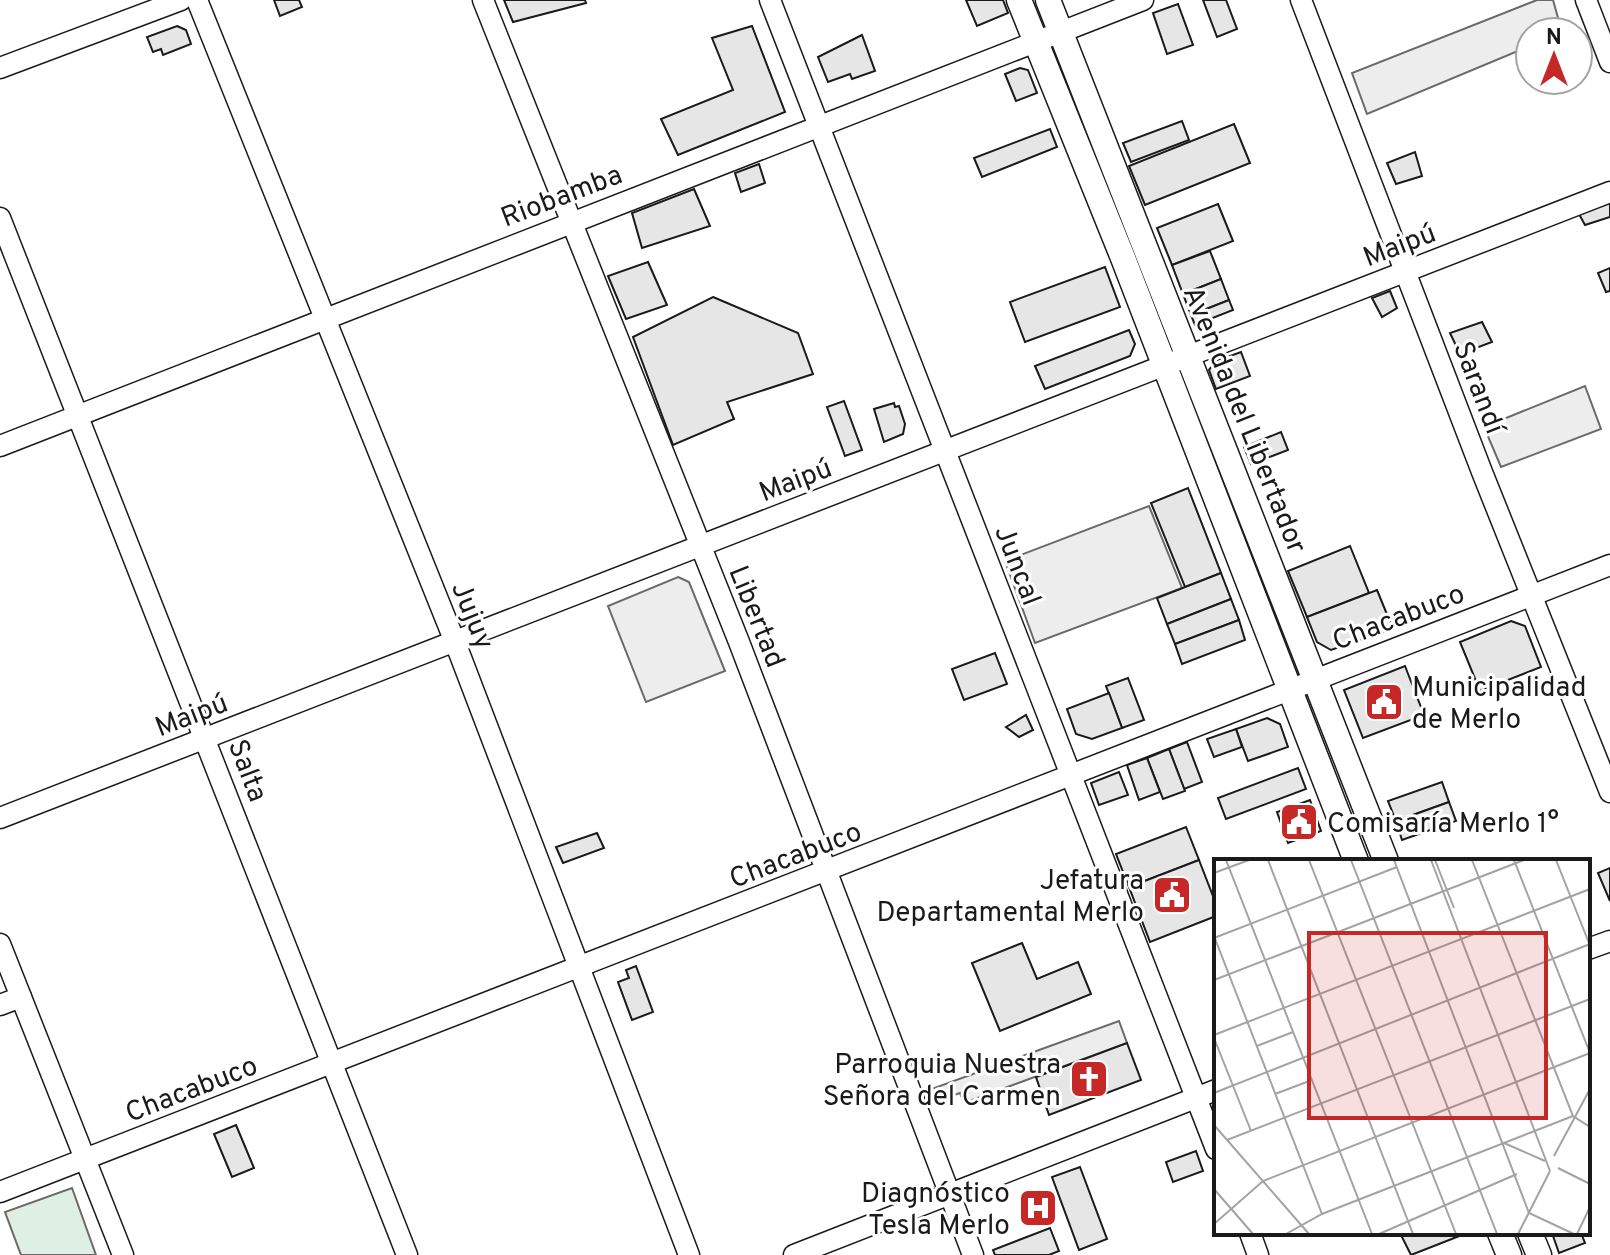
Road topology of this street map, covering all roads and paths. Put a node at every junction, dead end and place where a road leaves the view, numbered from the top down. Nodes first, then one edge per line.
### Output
1 (181, 0) edge
2 (197, 0) edge
3 (483, 0) edge
4 (770, 0) edge
5 (1019, 0) edge
6 (1048, 0) edge
7 (1143, 0) edge
8 (1301, 0) edge
9 (1586, 0) edge
10 (1060, 31) junction
11 (1036, 41) junction
12 (1610, 62) edge
13 (0, 68) edge
14 (819, 123) junction
15 (1610, 192) edge
16 (0, 218) edge
17 (573, 220) junction
18 (1406, 271) junction
19 (325, 318) junction
20 (1189, 357) junction
21 (1164, 367) junction
22 (79, 415) junction
23 (0, 446) edge
24 (946, 450) junction
25 (699, 546) junction
26 (1610, 565) edge
27 (1534, 594) junction
28 (455, 642) junction
29 (1315, 678) junction
30 (1289, 689) junction
31 (207, 738) junction
32 (1069, 775) junction
33 (1610, 792) edge
34 (0, 818) edge
35 (1355, 859) edge
36 (1385, 859) edge
37 (826, 872) junction
38 (1610, 941) edge
39 (0, 944) edge
40 (1590, 948) edge
41 (581, 967) junction
42 (21, 997) junction
43 (0, 1005) edge
44 (332, 1062) junction
45 (1214, 1091) edge
46 (1195, 1097) junction
47 (1214, 1144) edge
48 (86, 1159) junction
49 (0, 1192) edge
50 (949, 1194) junction
51 (1251, 1235) edge
52 (1501, 1235) edge
53 (1531, 1235) edge
54 (123, 1255) edge
55 (407, 1255) edge
56 (689, 1255) edge
57 (794, 1255) edge
58 (973, 1255) edge
59 (1258, 1255) edge
60 (1509, 1255) edge
61 (1539, 1255) edge

1 - 13 street
2 - 19 street, Jujuy
3 - 17 street, Libertad
4 - 14 street, Juncal
5 - 11 main road, Avenida del Libertador
6 - 10 main road, Avenida del Libertador
7 - 10 street, Riobamba
8 - 18 street, Sarandí
9 - 12 street
10 - 11 street, Riobamba
10 - 20 main road, Avenida del Libertador
11 - 14 street, Riobamba
11 - 21 main road, Avenida del Libertador
14 - 17 street, Riobamba
14 - 24 street, Juncal
15 - 18 street, Maipú
16 - 22 street, Salta
17 - 19 street, Riobamba
17 - 25 street, Libertad
18 - 20 street, Maipú
18 - 27 street, Sarandí
19 - 22 street, Riobamba
19 - 28 street, Jujuy
20 - 21 street, Maipú
20 - 29 main road, Avenida del Libertador
21 - 24 street, Maipú
21 - 30 main road, Avenida del Libertador
22 - 23 street, Riobamba
22 - 31 street, Salta
24 - 25 street, Maipú
24 - 32 street, Juncal
25 - 28 street, Maipú
25 - 37 street, Libertad
26 - 27 street, Chacabuco
27 - 29 street, Chacabuco
27 - 33 street, Sarandí
28 - 31 street, Maipú
28 - 41 street, Jujuy
29 - 30 street, Chacabuco
29 - 36 main road, Avenida del Libertador
30 - 32 street, Chacabuco
30 - 35 main road, Avenida del Libertador
31 - 34 street, Maipú
31 - 44 street, Salta
32 - 37 street, Chacabuco
32 - 46 street, Juncal
37 - 41 street, Chacabuco
37 - 50 street, Libertad
38 - 40 street
39 - 42 street
41 - 44 street, Chacabuco
41 - 56 street, Jujuy
42 - 43 street
42 - 48 street
44 - 48 street, Chacabuco
44 - 55 street, Salta
45 - 46 street
46 - 47 street, Juncal
46 - 50 street
48 - 49 street, Chacabuco
48 - 54 street
50 - 57 street
50 - 58 street, Libertad
51 - 59 street
52 - 60 main road
53 - 61 main road

